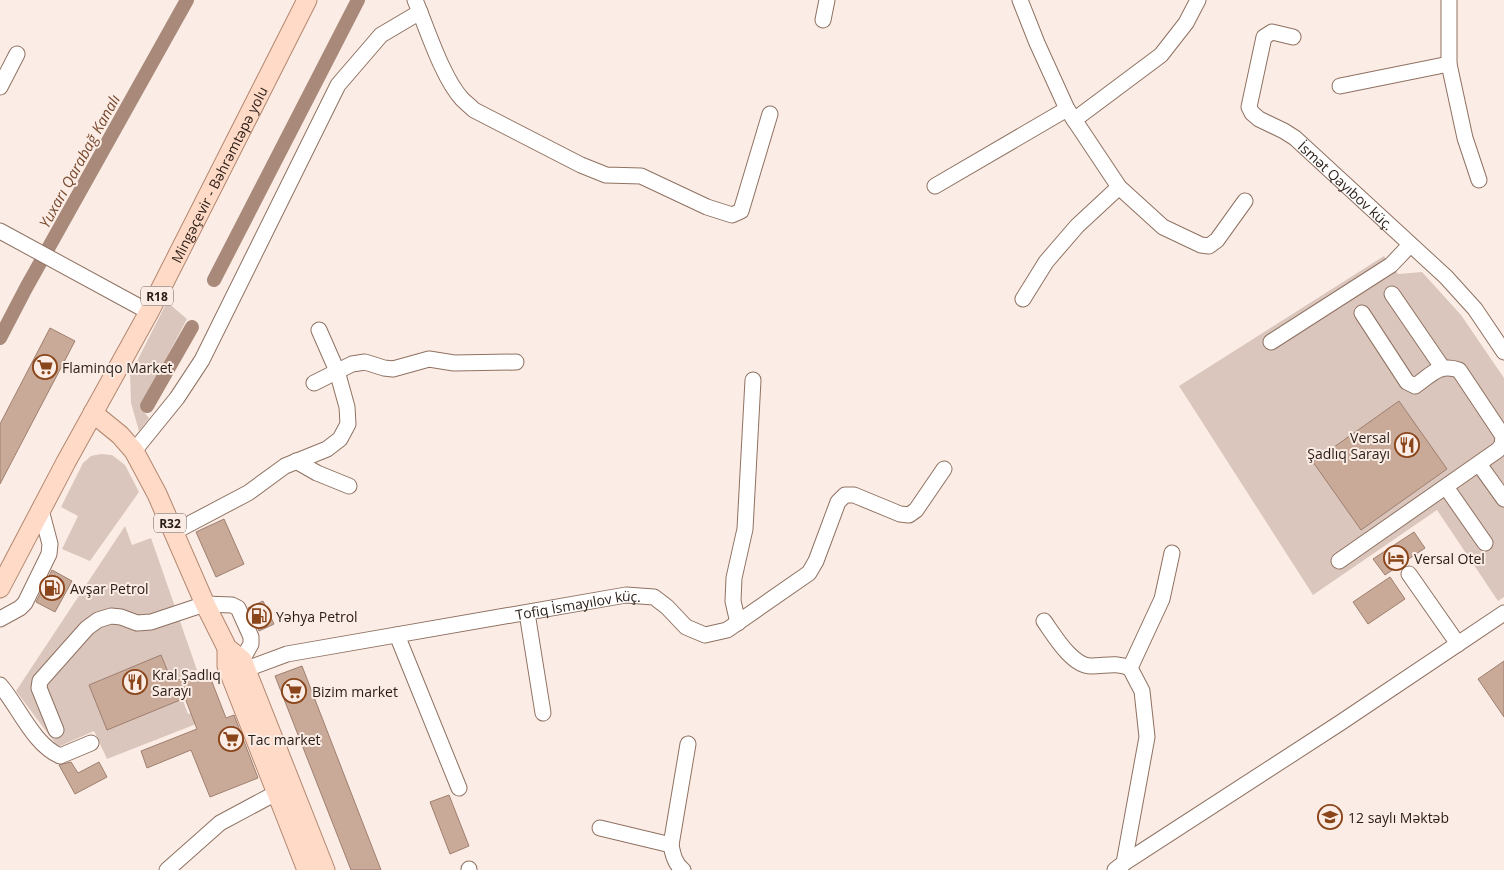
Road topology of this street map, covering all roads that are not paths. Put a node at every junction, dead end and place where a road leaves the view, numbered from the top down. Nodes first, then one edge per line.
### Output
1 (307, 0) edge
2 (827, 0) edge
3 (1020, 0) edge
4 (1198, 0) edge
5 (1449, 0) edge
6 (417, 6) edge
7 (823, 20) dead end
8 (1294, 37) dead end
9 (17, 54) dead end
10 (1449, 64) junction
11 (1340, 86) dead end
12 (0, 87) edge
13 (770, 114) dead end
14 (1070, 114) junction
15 (1479, 180) dead end
16 (935, 186) dead end
17 (1119, 187) junction
18 (1245, 201) dead end
19 (1, 232) edge
20 (1410, 245) junction
21 (1392, 294) dead end
22 (1023, 299) dead end
23 (149, 312) junction
24 (1362, 313) dead end
25 (319, 330) dead end
26 (1271, 342) dead end
27 (1504, 352) edge
28 (516, 362) dead end
29 (1442, 368) junction
30 (337, 371) junction
31 (753, 380) dead end
32 (314, 383) dead end
33 (93, 413) junction
34 (1499, 416) edge
35 (134, 452) junction
36 (1501, 454) edge
37 (296, 461) junction
38 (1479, 464) junction
39 (944, 469) dead end
40 (349, 486) dead end
41 (1446, 487) junction
42 (1504, 499) edge
43 (41, 510) junction
44 (174, 532) junction
45 (1485, 543) dead end
46 (1172, 552) dead end
47 (1340, 561) dead end
48 (1409, 574) dead end
49 (0, 588) edge
50 (205, 604) junction
51 (527, 613) junction
52 (1504, 613) edge
53 (0, 619) edge
54 (1044, 621) dead end
55 (738, 623) junction
56 (397, 635) junction
57 (1458, 644) junction
58 (239, 668) junction
59 (1130, 668) junction
60 (0, 685) edge
61 (543, 713) dead end
62 (56, 730) dead end
63 (90, 743) dead end
64 (688, 744) dead end
65 (459, 788) dead end
66 (276, 793) junction
67 (600, 828) dead end
68 (672, 845) junction
69 (1120, 866) edge
70 (678, 869) edge
71 (167, 870) edge
72 (307, 870) edge
73 (325, 870) edge

1 - 23 main road, Mingəçevir - Bəhrəmtəpə yolu / R18
2 - 7 street
3 - 14 street
4 - 14 street
5 - 10 street
6 - 13 street
6 - 35 street
8 - 20 street, İsmət Qayıbov küç.
9 - 12 street
10 - 11 street
10 - 15 street
14 - 16 street
14 - 17 street
17 - 18 street
17 - 22 street
19 - 23 street
20 - 26 street
20 - 27 street, İsmət Qayıbov küç.
21 - 29 street
23 - 33 main road, Mingəçevir - Bəhrəmtəpə yolu / R18
24 - 29 street
25 - 30 street
28 - 30 street
29 - 34 street
30 - 32 street
30 - 37 street
31 - 55 street
33 - 35 main road, R32
33 - 43 main road, Mingəçevir - Bəhrəmtəpə yolu / R18
34 - 36 street
35 - 44 main road, R32
36 - 38 street
37 - 40 street
37 - 44 street
38 - 41 street
38 - 42 street
39 - 55 street, Tofiq İsmayılov küç.
41 - 45 street
41 - 47 street
43 - 49 main road, Mingəçevir - Bəhrəmtəpə yolu / R18
43 - 53 street
44 - 50 main road, R32
46 - 59 street
48 - 57 street
50 - 58 main road, R32
50 - 58 street
50 - 62 street
51 - 55 street, Tofiq İsmayılov küç.
51 - 56 street, Tofiq İsmayılov küç.
51 - 61 street
52 - 57 street
54 - 59 street
56 - 58 street, Tofiq İsmayılov küç.
56 - 65 street
57 - 69 street
58 - 66 main road, R32
58 - 73 main road, R32
59 - 69 street
60 - 63 street
64 - 68 street
66 - 71 street
66 - 72 main road, R32
67 - 68 street
68 - 70 street

